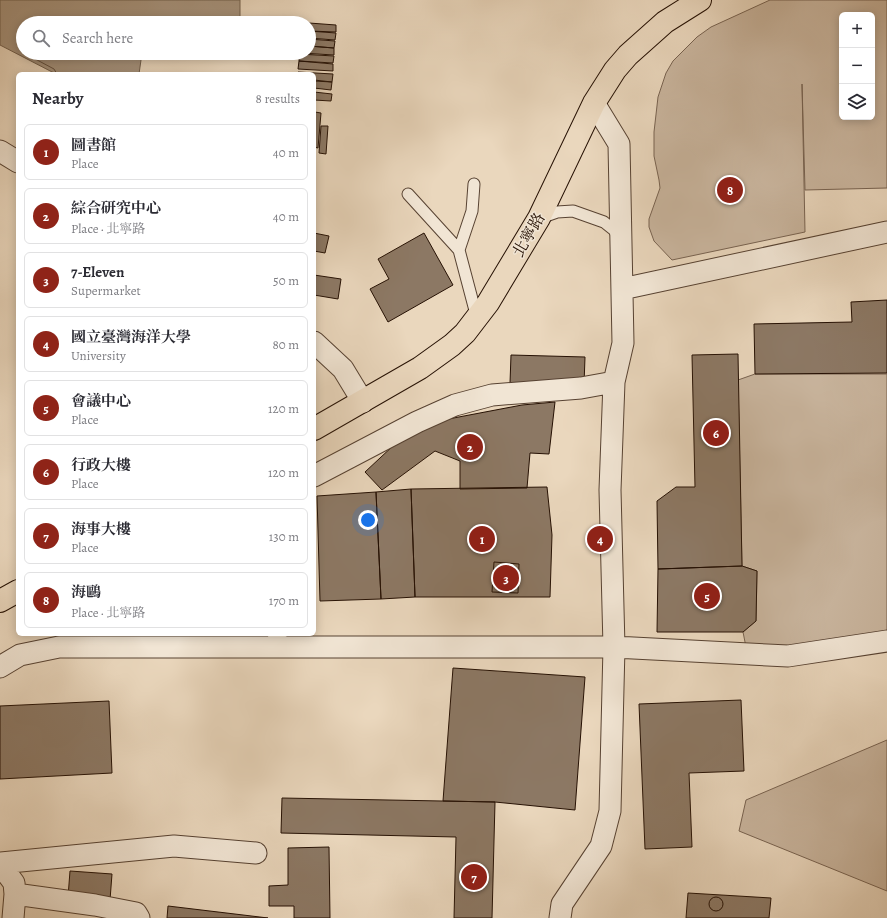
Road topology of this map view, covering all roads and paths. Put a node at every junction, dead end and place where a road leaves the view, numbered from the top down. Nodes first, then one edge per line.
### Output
1 (700, 0) edge
2 (594, 103) junction
3 (0, 151) edge
4 (16, 161) edge
5 (474, 184) dead end
6 (408, 194) dead end
7 (539, 218) junction
8 (887, 232) edge
9 (622, 242) junction
10 (459, 250) junction
11 (622, 290) junction
12 (477, 318) junction
13 (316, 344) edge
14 (614, 382) junction
15 (363, 402) junction
16 (316, 428) edge
17 (316, 475) edge
18 (16, 592) edge
19 (0, 601) edge
20 (276, 636) edge
21 (219, 640) edge
22 (887, 641) edge
23 (292, 647) junction
24 (614, 647) junction
25 (0, 667) edge
26 (256, 853) dead end
27 (0, 863) edge
28 (14, 894) junction
29 (13, 918) edge
30 (139, 918) edge
31 (560, 918) edge

1 - 2 main road, 北寧路
2 - 7 main road, 北寧路
2 - 9 street
3 - 4 street
5 - 10 lane
6 - 10 lane
7 - 9 lane
7 - 12 main road, 北寧路
8 - 11 street
9 - 11 street
10 - 12 lane
11 - 14 street
12 - 15 main road, 北寧路
13 - 15 street
14 - 17 street
14 - 24 street
15 - 16 main road, 北寧路
18 - 19 main road
20 - 23 lane
21 - 23 street
21 - 25 street
22 - 24 street
23 - 24 street
24 - 31 street
26 - 27 street
27 - 28 street
28 - 29 street
28 - 30 street

